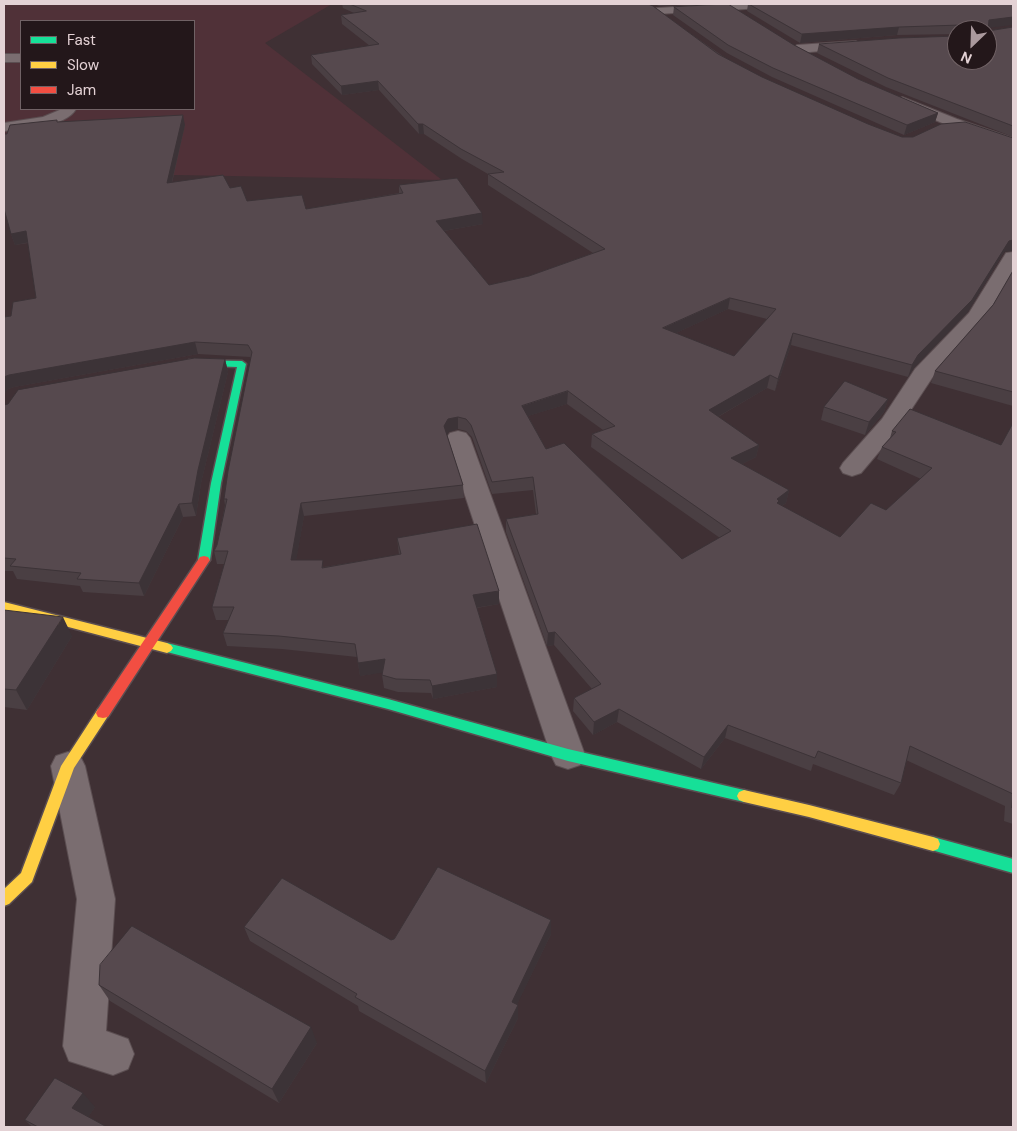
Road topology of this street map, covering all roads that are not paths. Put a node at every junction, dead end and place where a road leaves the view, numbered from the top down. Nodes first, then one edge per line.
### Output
1 (781, 4) edge
2 (729, 7) junction
3 (653, 9) joint
4 (746, 18) edge
5 (669, 20) edge
6 (865, 45) edge
7 (4, 58) edge
8 (20, 58) edge
9 (815, 59) edge
10 (886, 94) edge
11 (68, 110) edge
12 (963, 126) junction
13 (4, 127) edge
14 (935, 128) edge
15 (1013, 143) edge
16 (1013, 257) edge
17 (179, 365) edge
18 (458, 438) dead end
19 (852, 468) dead end
20 (4, 606) edge
21 (148, 642) junction
22 (568, 756) junction
23 (68, 766) junction
24 (1013, 866) edge
25 (4, 900) edge
26 (113, 1054) dead end

1 - 2 street
2 - 3 street
2 - 4 street
3 - 5 street
6 - 9 street
7 - 8 street
10 - 12 street
11 - 13 street
12 - 14 street
12 - 15 street
16 - 19 street
17 - 21 street
18 - 22 street
20 - 21 street
21 - 22 street
21 - 23 street
22 - 24 street
23 - 25 street
23 - 26 street

